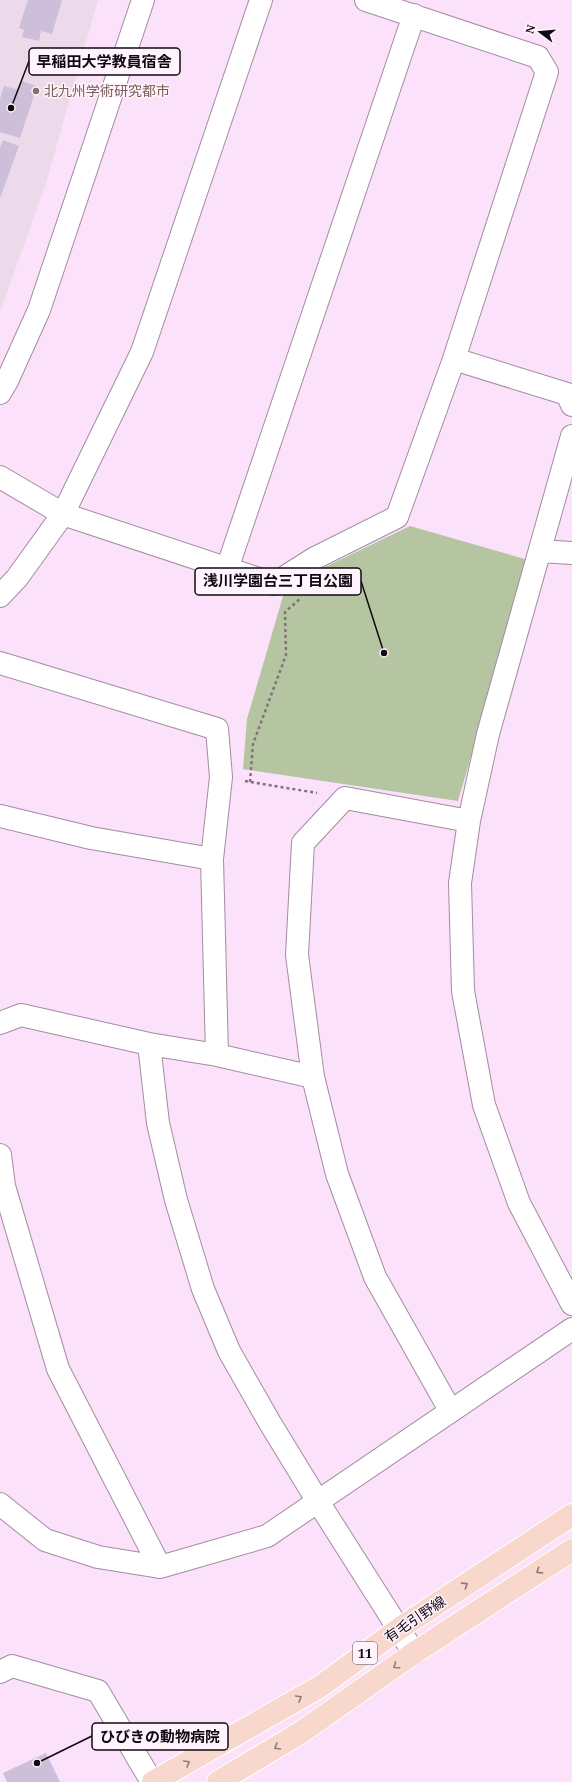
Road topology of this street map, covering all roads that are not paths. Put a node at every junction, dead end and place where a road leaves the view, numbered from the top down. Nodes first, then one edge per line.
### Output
1 (143, 0) edge
2 (261, 0) edge
3 (366, 0) edge
4 (414, 16) junction
5 (454, 359) junction
6 (0, 393) edge
7 (572, 405) edge
8 (572, 436) edge
9 (0, 477) edge
10 (63, 514) junction
11 (540, 551) junction
12 (572, 553) edge
13 (227, 569) junction
14 (0, 596) edge
15 (0, 663) edge
16 (0, 816) edge
17 (469, 821) junction
18 (212, 859) junction
19 (0, 1024) edge
20 (149, 1044) junction
21 (217, 1055) junction
22 (313, 1077) junction
23 (0, 1155) edge
24 (572, 1304) edge
25 (572, 1329) edge
26 (450, 1410) junction
27 (317, 1500) junction
28 (0, 1504) edge
29 (572, 1515) edge
30 (572, 1550) edge
31 (160, 1567) junction
32 (400, 1628) junction
33 (414, 1652) junction
34 (0, 1672) edge
35 (152, 1782) edge
36 (218, 1782) edge

1 - 6 street
2 - 10 street
3 - 4 street
4 - 5 street
4 - 13 street
5 - 7 street
5 - 13 street
8 - 11 street
9 - 10 street
10 - 13 street
10 - 14 street
11 - 12 street
11 - 17 street
15 - 18 street
16 - 18 street
17 - 22 street
17 - 24 street
18 - 21 street
19 - 20 street
20 - 21 street
20 - 27 street
21 - 22 street
22 - 26 street
23 - 31 street
25 - 26 street
26 - 27 street
27 - 31 street
27 - 32 street
28 - 31 street
32 -> 29 main road, 有毛引野線 / 11
30 -> 33 main road, 有毛引野線 / 11
32 - 33 street
35 -> 32 main road, 有毛引野線 / 11
33 -> 36 main road, 有毛引野線 / 11
34 - 35 street

